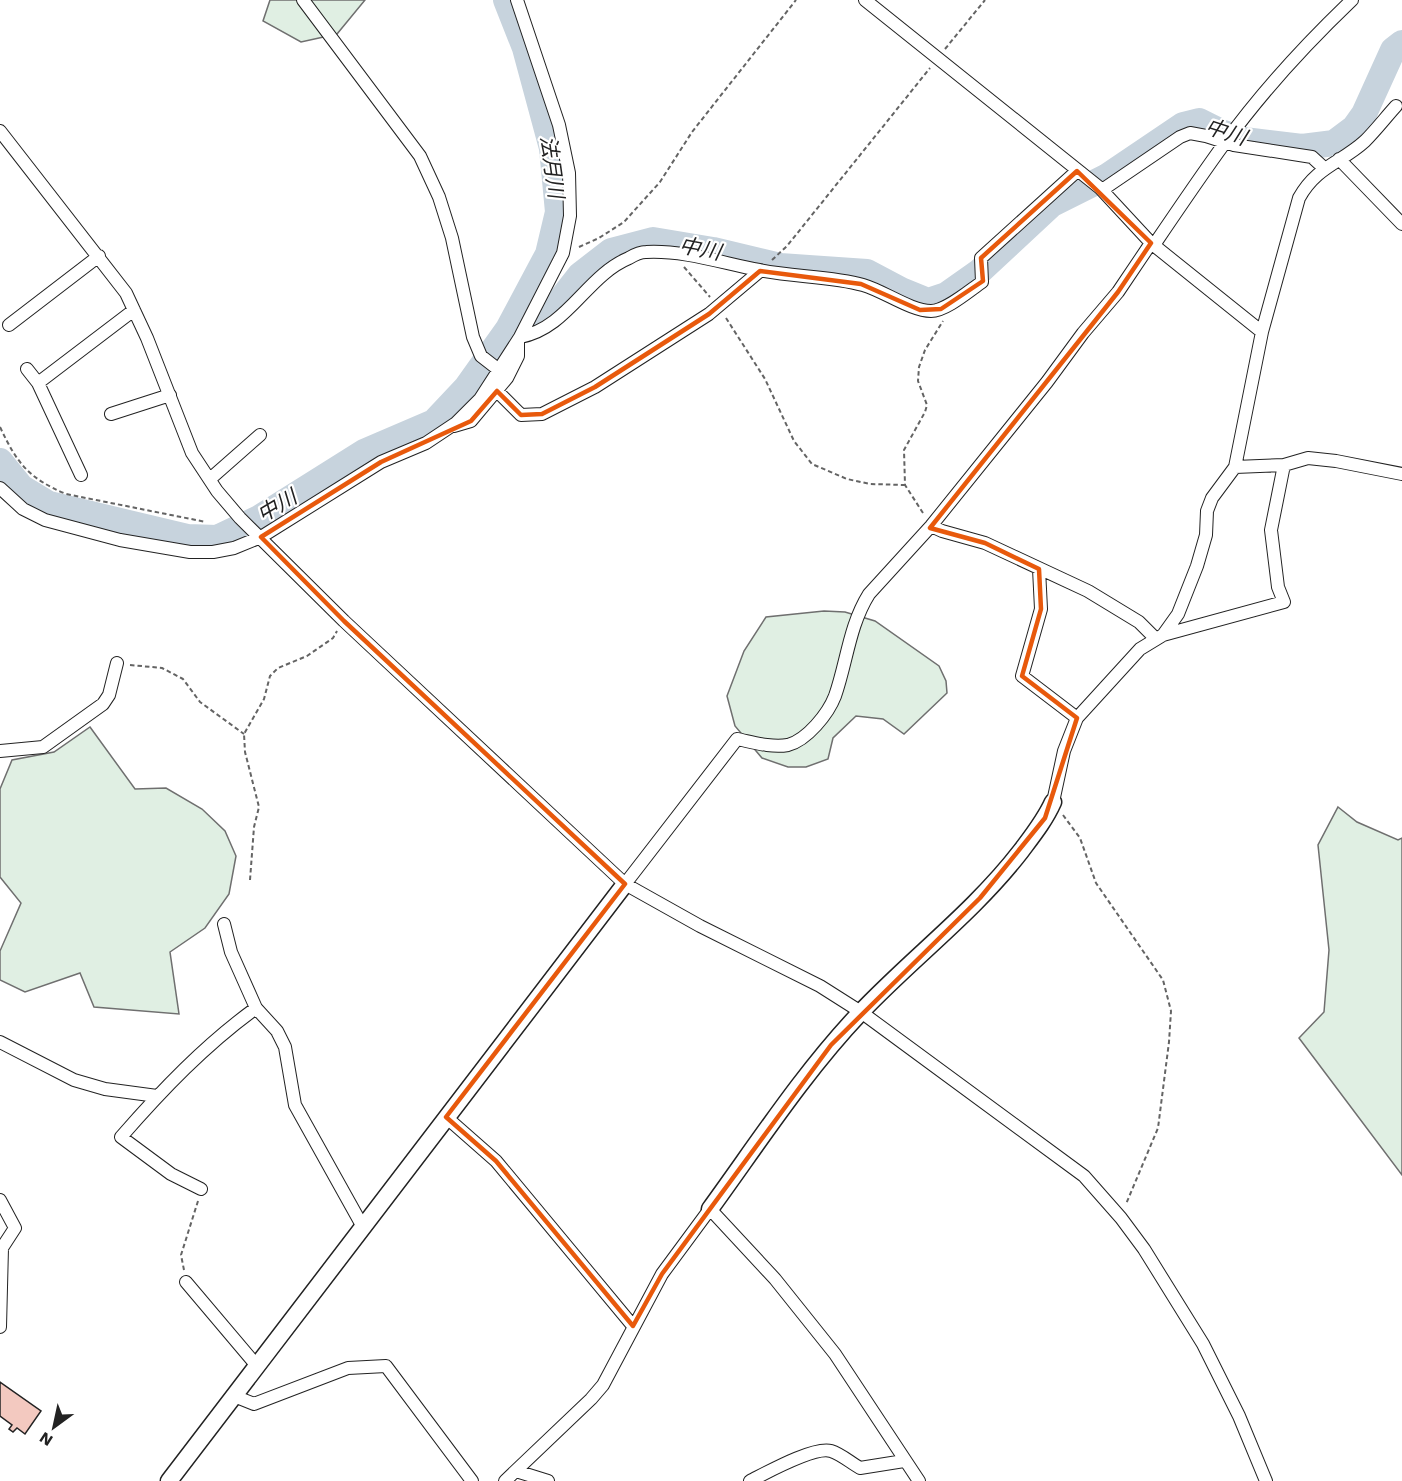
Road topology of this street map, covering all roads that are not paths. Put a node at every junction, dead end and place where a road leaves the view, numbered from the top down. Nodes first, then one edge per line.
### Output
1 (303, 0) edge
2 (517, 0) edge
3 (866, 0) edge
4 (1352, 0) edge
5 (1396, 106) dead end
6 (0, 131) edge
7 (4, 143) edge
8 (1225, 143) junction
9 (1339, 159) junction
10 (1324, 168) junction
11 (1077, 171) junction
12 (1101, 189) junction
13 (1402, 224) edge
14 (1152, 244) junction
15 (99, 256) junction
16 (760, 271) junction
17 (134, 310) junction
18 (9, 325) dead end
19 (1262, 332) junction
20 (519, 339) junction
21 (496, 368) junction
22 (27, 369) dead end
23 (38, 383) junction
24 (497, 391) junction
25 (170, 395) junction
26 (111, 414) dead end
27 (447, 428) junction
28 (260, 435) dead end
29 (1284, 465) junction
30 (1235, 467) junction
31 (1402, 474) edge
32 (81, 475) dead end
33 (210, 479) junction
34 (0, 488) edge
35 (931, 526) junction
36 (258, 535) junction
37 (1039, 569) junction
38 (1159, 637) junction
39 (117, 663) road end
40 (1077, 718) junction
41 (0, 751) edge
42 (1053, 802) joint
43 (626, 884) junction
44 (224, 924) dead end
45 (256, 1008) junction
46 (861, 1012) junction
47 (0, 1042) edge
48 (157, 1096) junction
49 (446, 1117) junction
50 (201, 1189) road end
51 (0, 1200) edge
52 (710, 1209) junction
53 (363, 1227) junction
54 (186, 1282) road end
55 (633, 1326) junction
56 (0, 1327) edge
57 (257, 1366) junction
58 (234, 1396) junction
59 (904, 1461) junction
60 (516, 1470) junction
61 (169, 1481) edge
62 (472, 1481) edge
63 (505, 1481) edge
64 (548, 1481) edge
65 (750, 1481) edge
66 (919, 1481) edge
67 (1266, 1481) edge

1 - 21 street
2 - 20 street
3 - 11 street
4 - 8 street
5 - 9 street
6 - 7 street
7 - 15 street
8 - 10 street
8 - 12 street
8 - 14 street
9 - 10 street
9 - 13 street
10 - 19 street
11 - 12 street
11 - 16 street
12 - 14 street
14 - 19 street
14 - 35 street
15 - 17 street
15 - 18 street
16 - 20 street
16 - 24 street
17 - 23 street
17 - 25 street
19 - 30 street
20 - 21 street
20 - 24 street
21 - 27 street
22 - 23 street
23 - 32 street
24 - 27 street
25 - 26 street
25 - 33 street
27 - 36 street
28 - 33 street
29 - 30 street
29 - 31 street
29 - 38 street
30 - 38 street
33 - 36 street
34 - 36 street
35 - 37 street
35 - 43 street
36 - 43 street
37 - 38 street
37 - 40 street
38 - 40 street
39 - 41 street
40 - 42 street
42 - 46 street
43 - 46 street
43 - 49 street
44 - 45 street
45 - 48 street
45 - 53 street
46 - 52 street
46 - 67 street
47 - 48 street
48 - 50 street
49 - 53 street
49 - 55 street
51 - 56 street
52 - 55 street
52 - 59 street
53 - 57 street
54 - 57 street
55 - 60 street
57 - 58 street
58 - 61 street
58 - 62 street
59 - 65 street
59 - 66 street
60 - 63 street
60 - 64 street

